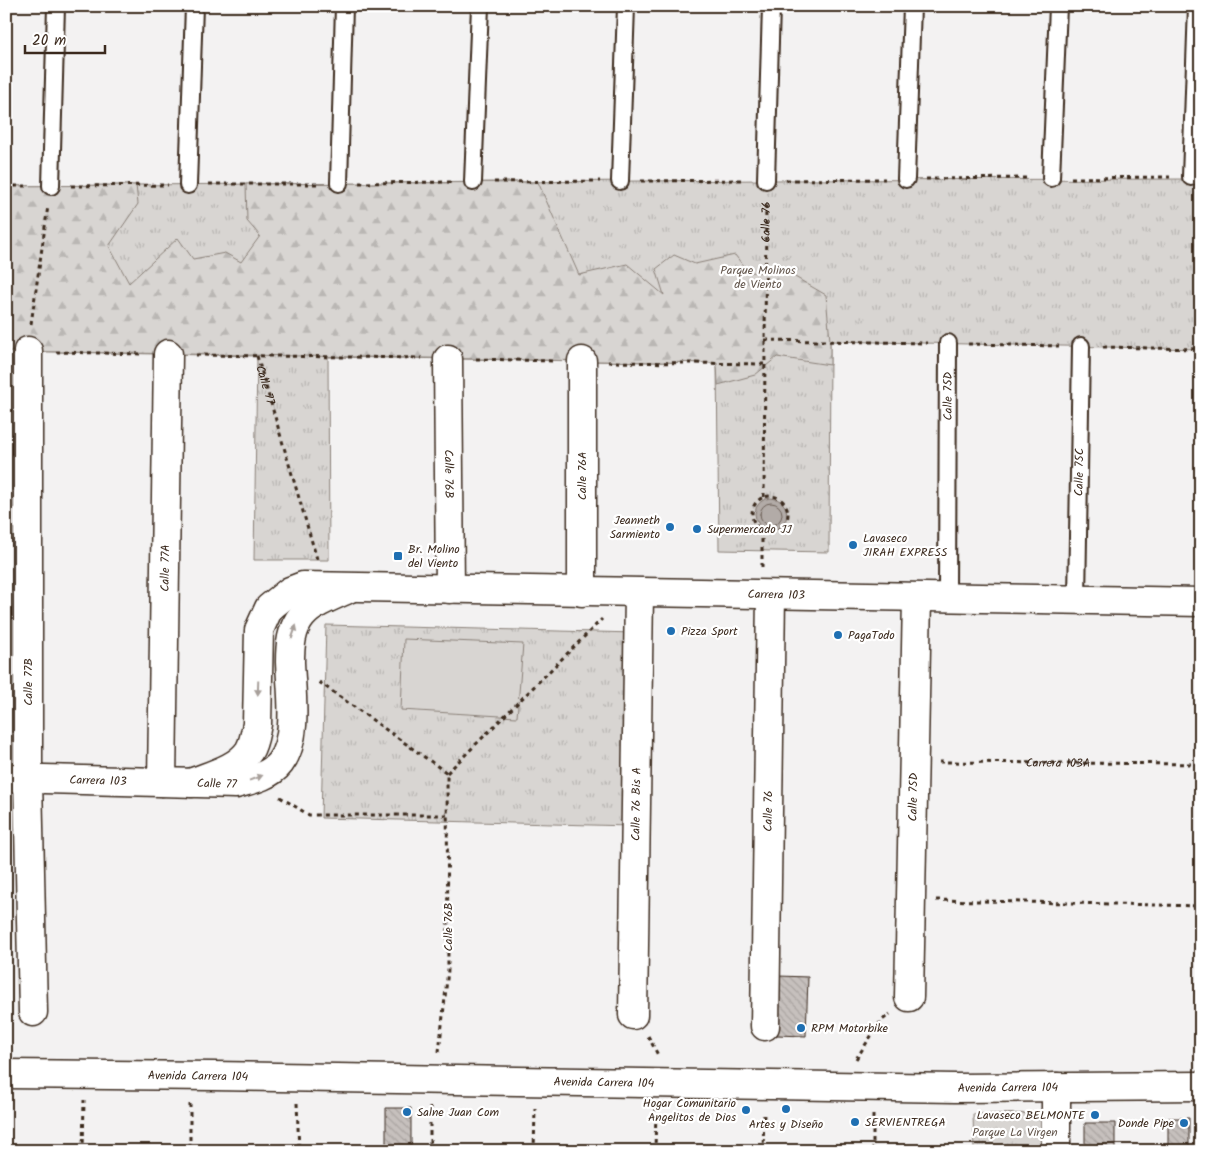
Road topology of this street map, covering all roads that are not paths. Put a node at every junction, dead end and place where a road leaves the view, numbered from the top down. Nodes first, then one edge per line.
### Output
1 (56, 6) edge
2 (194, 6) edge
3 (344, 6) edge
4 (480, 6) edge
5 (626, 6) edge
6 (770, 6) edge
7 (912, 6) edge
8 (1058, 6) edge
9 (1197, 6) edge
10 (1191, 177) dead end
11 (1051, 178) dead end
12 (906, 179) dead end
13 (766, 180) road end
14 (620, 181) dead end
15 (473, 182) dead end
16 (339, 183) dead end
17 (188, 185) dead end
18 (51, 186) road end
19 (948, 343) road end
20 (1081, 346) road end
21 (28, 351) road end
22 (168, 354) road end
23 (448, 359) road end
24 (582, 361) road end
25 (17, 475) edge
26 (338, 587) junction
27 (450, 589) junction
28 (17, 591) edge
29 (582, 592) junction
30 (634, 593) junction
31 (766, 595) junction
32 (917, 598) junction
33 (947, 598) junction
34 (1077, 600) junction
35 (1201, 602) edge
36 (17, 778) edge
37 (162, 782) junction
38 (191, 783) junction
39 (909, 997) road end
40 (32, 1012) dead end
41 (633, 1015) road end
42 (765, 1026) dead end
43 (6, 1074) edge
44 (1201, 1086) edge
45 (1056, 1087) junction
46 (1056, 1151) edge

1 - 18 lane
2 - 17 lane
3 - 16 lane
4 - 15 lane
5 - 14 lane
6 - 13 lane
7 - 12 lane
8 - 11 lane
9 - 10 lane
19 - 33 lane, Calle 75D
20 - 34 lane, Calle 75C
21 - 25 street, Calle 77B
22 - 37 street, Calle 77A
23 - 27 street, Calle 76B
24 - 29 street, Calle 76A
25 - 28 street, Calle 77B
26 - 27 street, Carrera 103
26 -> 38 street, Calle 77
38 -> 26 street, Calle 77
27 - 29 street, Carrera 103
28 - 36 street, Calle 77B
29 - 30 street, Carrera 103
30 - 31 street, Carrera 103
30 - 41 street, Calle 76 Bis A
31 - 32 street, Carrera 103
31 - 42 street, Calle 76
32 - 33 street, Carrera 103
32 - 39 street, Calle 75D
33 - 34 street, Carrera 103
34 - 35 street, Carrera 103
36 - 37 street, Carrera 103
36 - 40 street, Calle 77B
37 - 38 street, Carrera 103
43 - 45 street, Avenida Carrera 104
44 - 45 street, Avenida Carrera 104
45 - 46 street

